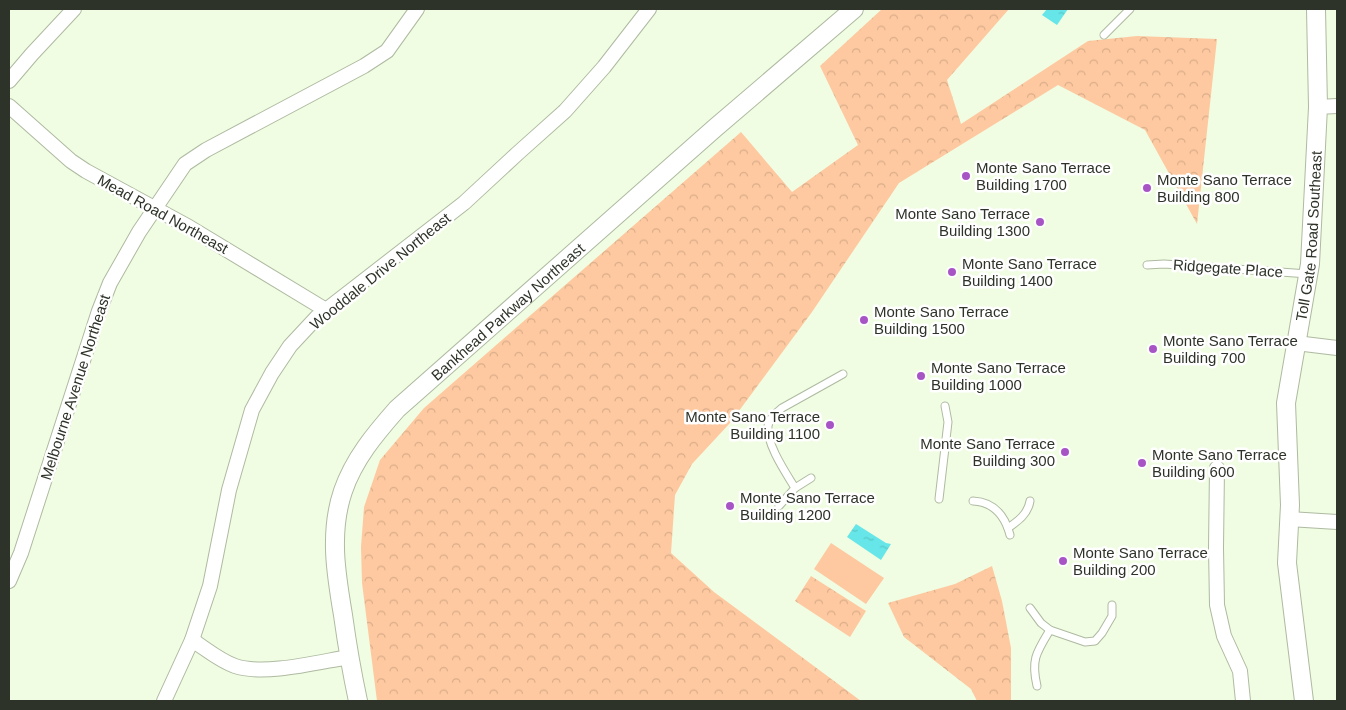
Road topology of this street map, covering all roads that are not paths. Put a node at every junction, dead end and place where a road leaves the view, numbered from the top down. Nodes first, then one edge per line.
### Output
1 (74, 9) edge
2 (417, 9) edge
3 (649, 9) edge
4 (854, 9) edge
5 (1130, 9) edge
6 (1316, 9) edge
7 (1104, 35) dead end
8 (9, 81) edge
9 (9, 106) edge
10 (1337, 106) edge
11 (1318, 107) junction
12 (156, 208) junction
13 (1147, 265) dead end
14 (1309, 274) junction
15 (326, 310) junction
16 (1296, 343) junction
17 (1337, 348) edge
18 (843, 374) dead end
19 (945, 406) dead end
20 (1217, 468) dead end
21 (811, 478) dead end
22 (795, 488) junction
23 (939, 498) dead end
24 (973, 501) dead end
25 (1030, 501) dead end
26 (779, 506) dead end
27 (1290, 519) junction
28 (1337, 522) edge
29 (9, 580) edge
30 (1112, 605) dead end
31 (1030, 608) dead end
32 (1050, 630) junction
33 (192, 640) junction
34 (349, 656) junction
35 (1037, 686) dead end
36 (164, 701) edge
37 (358, 701) edge
38 (1243, 701) edge
39 (1304, 701) edge

1 - 8 street
2 - 12 street, Melbourne Avenue Northeast
3 - 15 street, Wooddale Drive Northeast
4 - 34 street, Bankhead Parkway Northeast
5 - 7 lane
6 - 11 street, Toll Gate Road Southeast
9 - 12 street, Mead Road Northeast
10 - 11 street
11 - 14 street, Toll Gate Road Southeast
12 - 15 street, Mead Road Northeast
12 - 29 street, Melbourne Avenue Northeast
13 - 14 lane, Ridgegate Place
14 - 16 street, Toll Gate Road Southeast
15 - 33 street, Wooddale Drive Northeast
16 - 17 street
16 - 27 street, Toll Gate Road Southeast
18 - 22 lane
19 - 23 lane
20 - 38 street
21 - 22 lane
22 - 26 lane
24 - 25 lane
27 - 28 street
27 - 39 street, Toll Gate Road Southeast
30 - 32 lane
31 - 32 lane
32 - 35 lane
33 - 34 street
33 - 36 street, Wooddale Drive Northeast
34 - 37 street, Bankhead Parkway Northeast

